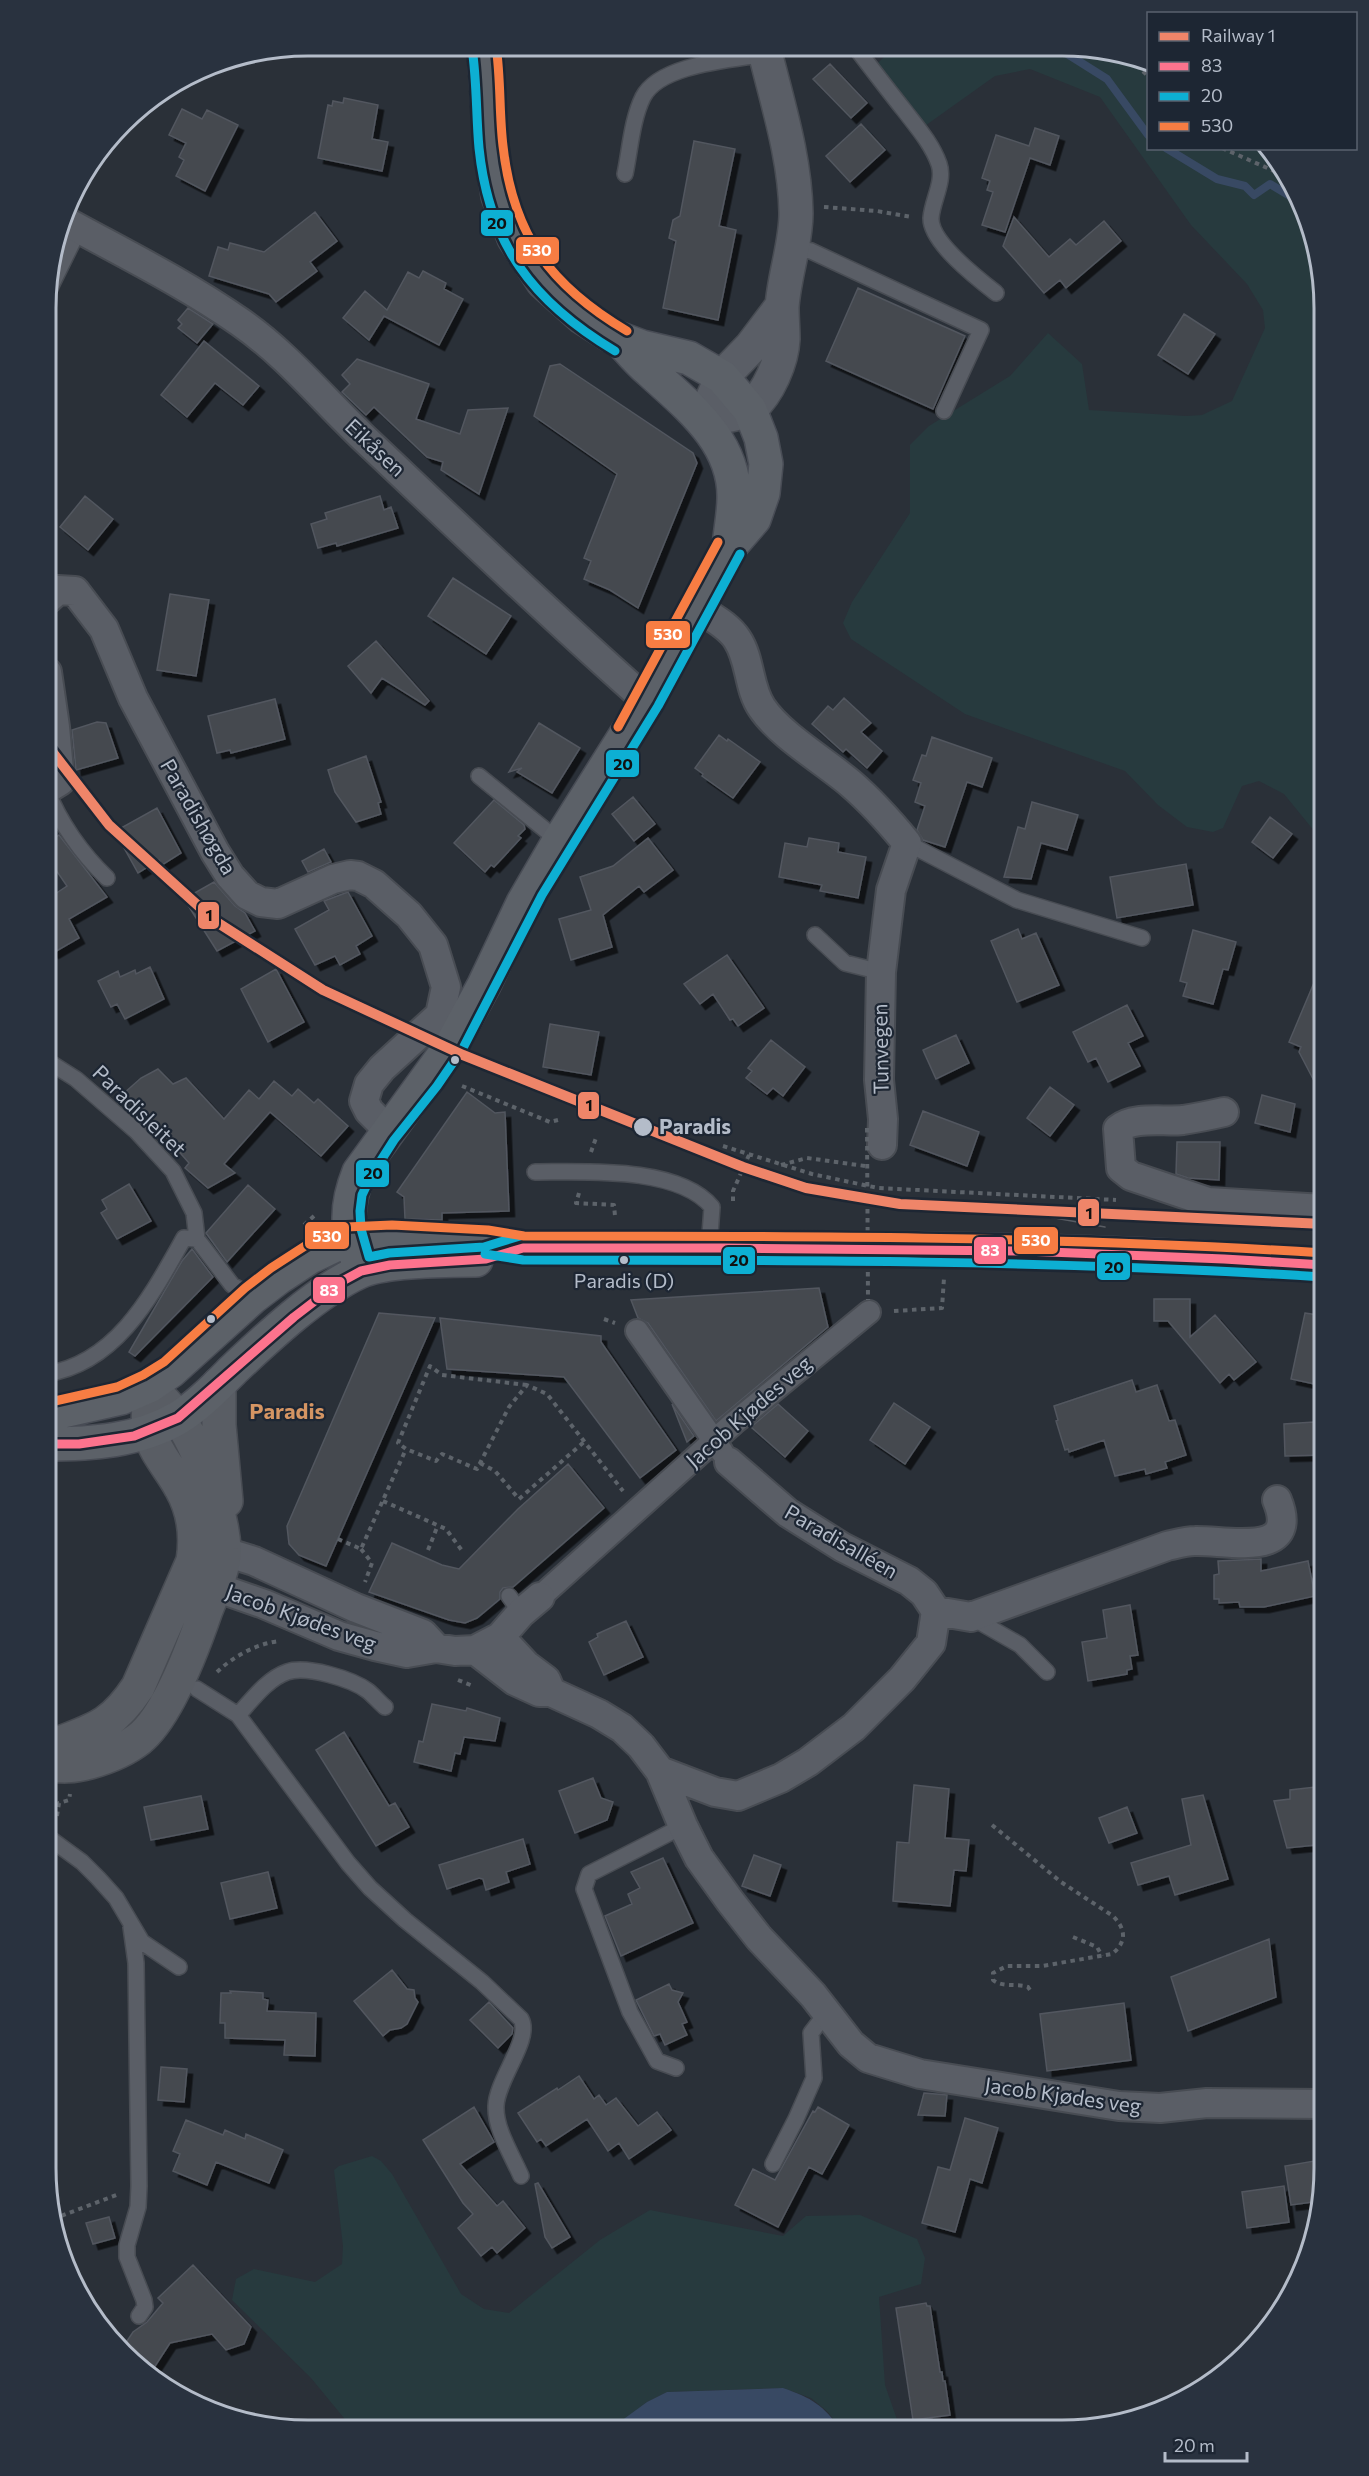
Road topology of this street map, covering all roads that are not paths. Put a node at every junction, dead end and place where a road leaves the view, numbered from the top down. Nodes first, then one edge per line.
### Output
1 (485, 56) edge
2 (743, 56) edge
3 (766, 56) edge
4 (862, 56) edge
5 (625, 174) dead end
6 (71, 224) edge
7 (793, 248) junction
8 (62, 251) edge
9 (996, 292) dead end
10 (782, 306) junction
11 (621, 341) junction
12 (722, 377) junction
13 (750, 410) junction
14 (944, 411) dead end
15 (703, 420) junction
16 (729, 549) junction
17 (56, 593) edge
18 (698, 608) junction
19 (647, 701) junction
20 (56, 738) edge
21 (479, 776) dead end
22 (56, 783) edge
23 (56, 811) edge
24 (559, 841) junction
25 (907, 843) junction
26 (107, 878) dead end
27 (815, 935) dead end
28 (1142, 938) dead end
29 (881, 972) junction
30 (56, 1066) edge
31 (1224, 1112) dead end
32 (388, 1130) junction
33 (875, 1137) road end
34 (535, 1172) dead end
35 (1314, 1208) edge
36 (350, 1238) junction
37 (197, 1239) junction
38 (523, 1248) junction
39 (709, 1248) junction
40 (1314, 1264) edge
41 (361, 1271) junction
42 (253, 1297) junction
43 (869, 1306) road end
44 (637, 1330) dead end
45 (56, 1372) edge
46 (219, 1384) junction
47 (149, 1386) junction
48 (56, 1413) edge
49 (178, 1418) junction
50 (141, 1433) junction
51 (56, 1444) edge
52 (722, 1452) junction
53 (1277, 1500) dead end
54 (224, 1539) junction
55 (193, 1561) junction
56 (215, 1587) junction
57 (523, 1602) joint
58 (936, 1611) junction
59 (971, 1617) junction
60 (500, 1636) junction
61 (436, 1648) junction
62 (476, 1650) junction
63 (1047, 1672) dead end
64 (197, 1689) dead end
65 (551, 1692) junction
66 (385, 1707) dead end
67 (238, 1715) junction
68 (56, 1745) edge
69 (56, 1767) edge
70 (660, 1771) junction
71 (682, 1826) junction
72 (56, 1843) edge
73 (131, 1927) junction
74 (179, 1967) dead end
75 (827, 2012) junction
76 (676, 2068) dead end
77 (1314, 2104) edge
78 (773, 2164) dead end
79 (521, 2176) dead end
80 (139, 2316) dead end

1 - 11 main road
2 - 5 lane
3 - 7 street
4 - 9 lane
6 - 8 lane, Eikåsen
6 - 19 street, Eikåsen
7 - 10 street
7 - 14 lane
10 - 12 street
10 - 13 street
11 - 12 main road
11 - 15 main road
12 - 13 main road
12 - 15 street
13 - 15 street
13 - 16 main road
15 - 16 main road
16 - 18 main road
17 - 32 street, Paradishøgda
18 - 19 main road
18 - 25 street
19 - 24 main road
20 - 22 street
21 - 24 lane
23 - 26 lane
24 - 32 main road
25 - 28 lane
25 - 29 street, Tunvegen
27 - 29 lane
29 - 33 street, Tunvegen
30 - 37 lane, Paradisleitet
31 - 35 street
32 - 36 main road
34 - 39 lane
36 - 38 main road
36 - 41 main road
36 - 42 main road
37 - 42 lane, Paradisleitet
37 - 45 lane
38 - 39 main road
38 - 41 main road
39 - 40 main road
41 - 46 main road
42 - 47 main road
43 - 52 street, Jacob Kjødes veg
44 - 52 street, Paradisalléen
46 - 49 main road
46 - 54 main road
47 - 48 main road
47 - 49 main road
47 - 50 main road
49 - 50 main road
49 - 54 main road
50 - 51 main road
50 - 55 main road
52 - 57 street, Jacob Kjødes veg
52 - 58 street, Paradisalléen
53 - 59 street
54 - 55 street, Jacob Kjødes veg
54 - 56 main road
54 - 61 street, Jacob Kjødes veg
55 - 56 street, Jacob Kjødes veg
55 - 68 main road
56 - 61 street, Jacob Kjødes veg
56 - 69 main road
57 - 60 street, Jacob Kjødes veg
58 - 59 street
58 - 70 street
59 - 63 lane
60 - 62 street, Jacob Kjødes veg
60 - 65 street, Jacob Kjødes veg
61 - 62 street, Jacob Kjødes veg
62 - 65 street, Jacob Kjødes veg
64 - 67 lane
65 - 70 street, Jacob Kjødes veg
66 - 67 lane
67 - 79 lane
70 - 71 street, Jacob Kjødes veg
71 - 75 street, Jacob Kjødes veg
71 - 76 lane
72 - 73 lane
73 - 74 lane
73 - 80 lane
75 - 77 street, Jacob Kjødes veg
75 - 78 lane

